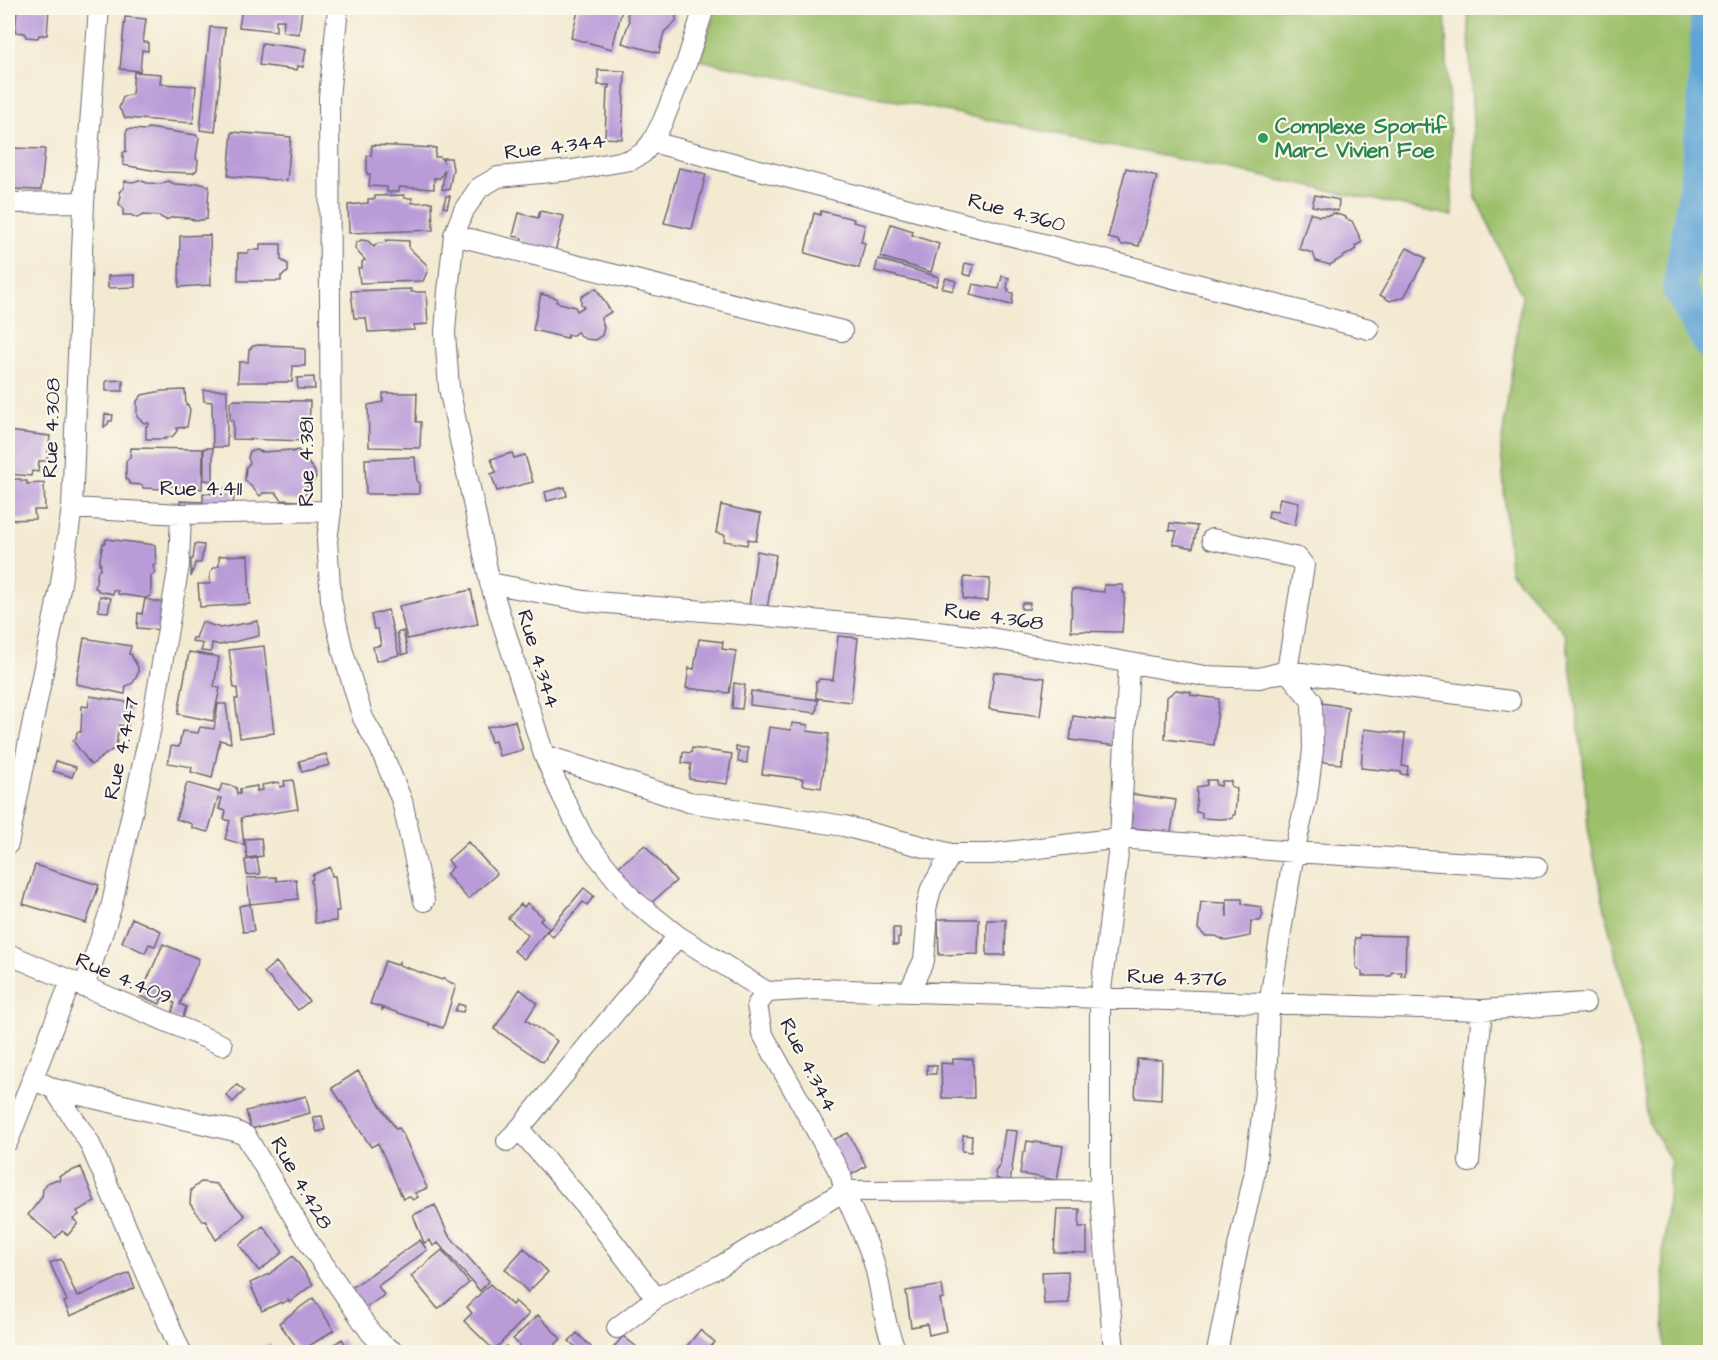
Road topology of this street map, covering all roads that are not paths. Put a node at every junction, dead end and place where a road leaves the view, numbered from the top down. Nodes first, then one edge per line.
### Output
1 (99, 8) edge
2 (338, 8) edge
3 (704, 8) edge
4 (652, 142) junction
5 (84, 202) junction
6 (8, 203) edge
7 (454, 235) junction
8 (1370, 329) dead end
9 (842, 332) dead end
10 (72, 508) junction
11 (331, 511) junction
12 (181, 514) junction
13 (1212, 539) dead end
14 (490, 583) junction
15 (1129, 663) junction
16 (1287, 671) junction
17 (1510, 700) dead end
18 (544, 755) junction
19 (1120, 838) junction
20 (8, 844) edge
21 (1294, 852) junction
22 (951, 854) junction
23 (1537, 867) dead end
24 (424, 901) dead end
25 (678, 936) junction
26 (8, 954) edge
27 (77, 984) junction
28 (767, 992) junction
29 (909, 992) junction
30 (1100, 998) junction
31 (1585, 1003) dead end
32 (1269, 1005) junction
33 (1482, 1010) junction
34 (222, 1045) dead end
35 (33, 1079) junction
36 (54, 1089) junction
37 (8, 1141) edge
38 (1468, 1162) dead end
39 (1100, 1190) junction
40 (844, 1191) junction
41 (656, 1298) junction
42 (617, 1328) dead end
43 (182, 1353) edge
44 (394, 1353) edge
45 (897, 1353) edge
46 (1114, 1353) edge
47 (1217, 1353) edge

1 - 5 street, Rue 4.308
2 - 11 street, Rue 4.381
3 - 4 street, Rue 4.344
4 - 7 street, Rue 4.344
4 - 8 street, Rue 4.360
5 - 6 street
5 - 10 street, Rue 4.308
7 - 9 street
7 - 14 street, Rue 4.344
10 - 12 street, Rue 4.411
10 - 20 street, Rue 4.308
11 - 12 street, Rue 4.411
11 - 24 street, Rue 4.381
12 - 27 street, Rue 4.447
13 - 16 street
14 - 15 street, Rue 4.368
14 - 18 street, Rue 4.344
15 - 16 street, Rue 4.368
15 - 19 street
16 - 17 street
16 - 21 street
18 - 22 street
18 - 25 street, Rue 4.344
19 - 21 street
19 - 22 street
19 - 30 street
21 - 23 street
21 - 32 street
22 - 29 street
25 - 28 street, Rue 4.344
25 - 41 street
26 - 27 street, Rue 4.409
27 - 34 street, Rue 4.409
27 - 35 street, Rue 4.447
28 - 29 street, Rue 4.376
28 - 40 street, Rue 4.344
29 - 30 street, Rue 4.376
30 - 32 street, Rue 4.376
30 - 39 street
31 - 33 street, Rue 4.376
32 - 33 street, Rue 4.376
32 - 47 street
33 - 38 street
35 - 36 street, Rue 4.428
35 - 37 street, Rue 4.447
36 - 43 street
36 - 44 street, Rue 4.428
39 - 40 street
39 - 46 street
40 - 41 street
40 - 45 street, Rue 4.344
41 - 42 street

